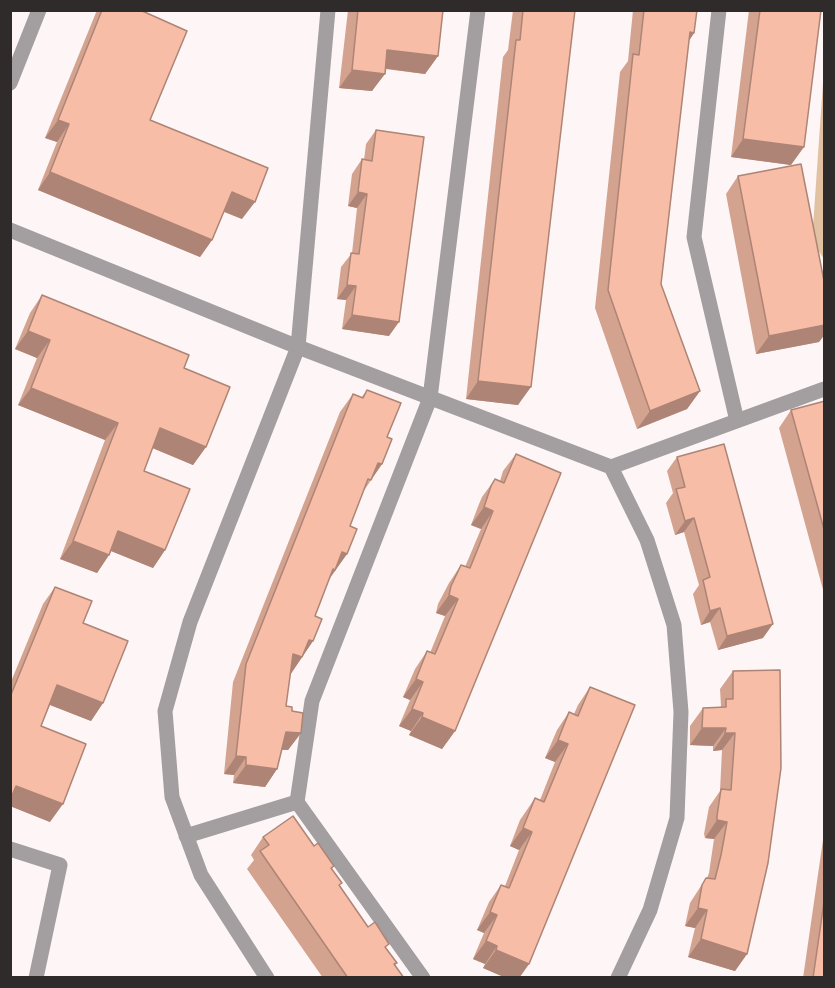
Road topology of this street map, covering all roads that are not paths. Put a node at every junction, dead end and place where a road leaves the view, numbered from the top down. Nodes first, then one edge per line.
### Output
1 (39, 10) edge
2 (328, 10) edge
3 (478, 10) edge
4 (719, 10) edge
5 (10, 83) edge
6 (10, 230) edge
7 (298, 347) junction
8 (825, 389) edge
9 (430, 398) junction
10 (736, 421) junction
11 (611, 467) junction
12 (297, 802) junction
13 (186, 836) junction
14 (10, 849) edge
15 (36, 978) edge
16 (267, 978) edge
17 (423, 978) edge
18 (618, 978) edge

1 - 5 lane
2 - 7 lane
3 - 9 lane
4 - 10 lane
6 - 7 lane
7 - 9 lane
7 - 13 lane
8 - 10 lane
9 - 11 lane
9 - 12 lane
10 - 11 lane
11 - 18 lane
12 - 13 lane
12 - 17 lane
13 - 16 lane
14 - 15 lane

